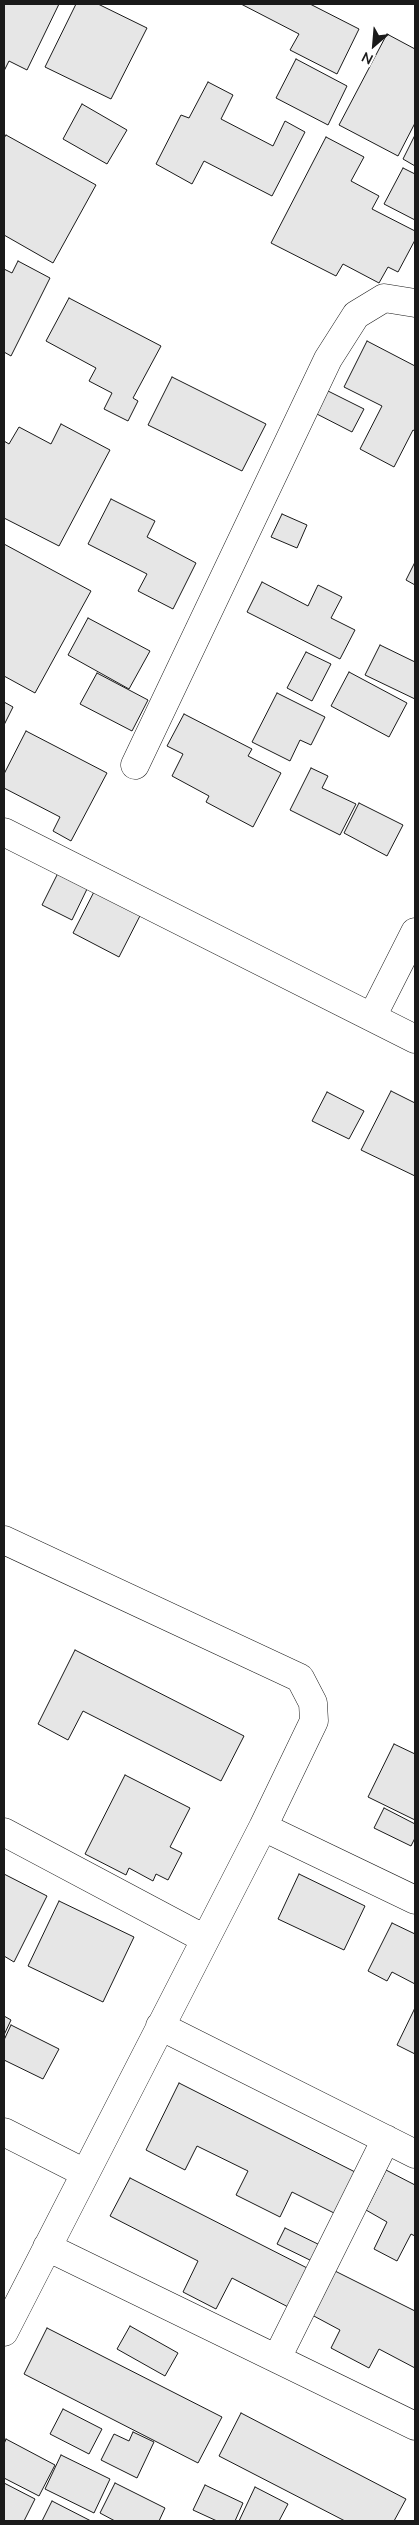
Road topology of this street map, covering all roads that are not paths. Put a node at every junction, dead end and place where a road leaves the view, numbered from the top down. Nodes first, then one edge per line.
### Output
1 (415, 303) edge
2 (135, 765) dead end
3 (4, 832) edge
4 (415, 932) edge
5 (372, 1016) junction
6 (415, 1038) edge
7 (4, 1540) edge
8 (263, 1827) junction
9 (4, 1832) edge
10 (415, 1900) edge
11 (206, 1939) junction
12 (160, 2026) junction
13 (4, 2132) edge
14 (386, 2139) junction
15 (415, 2154) edge
16 (84, 2173) junction
17 (47, 2247) junction
18 (4, 2332) edge
19 (277, 2358) junction
20 (415, 2426) edge

1 - 2 street
3 - 5 street
4 - 5 street
5 - 6 street
7 - 8 street
8 - 10 street
8 - 11 street
9 - 11 street
11 - 12 street
12 - 14 street
12 - 16 street
13 - 16 street
14 - 15 street
14 - 19 street
16 - 17 street
17 - 18 street
17 - 19 street
19 - 20 street

